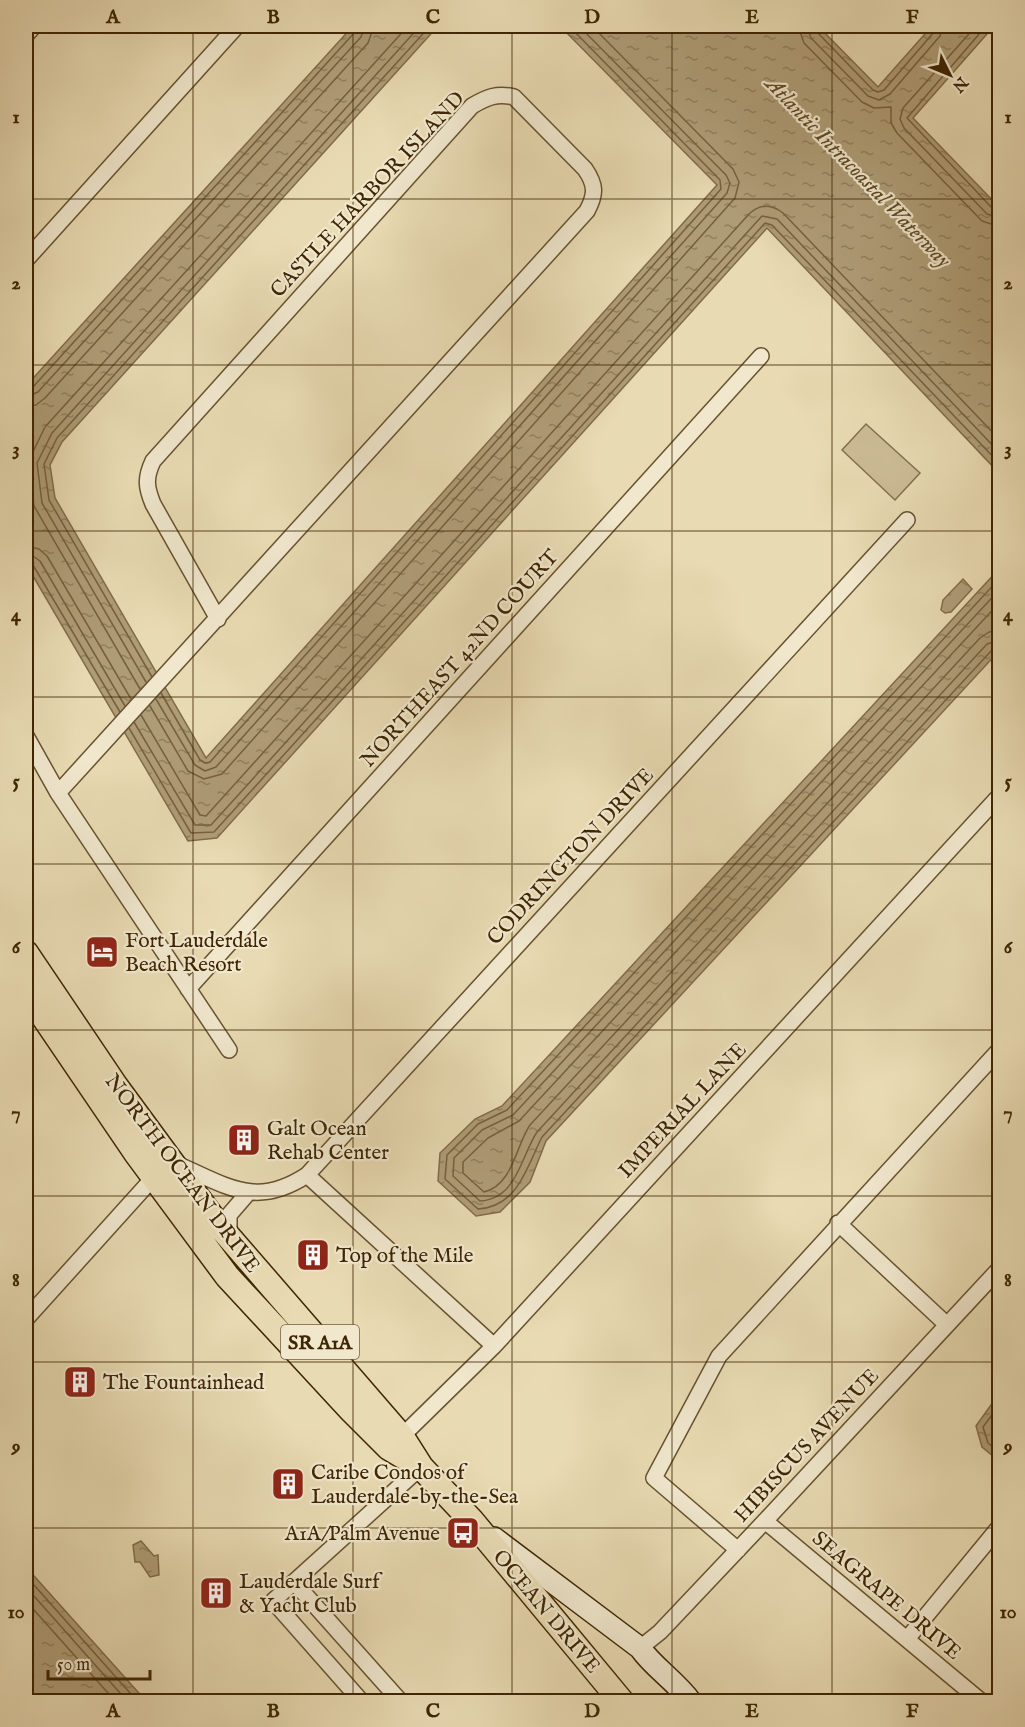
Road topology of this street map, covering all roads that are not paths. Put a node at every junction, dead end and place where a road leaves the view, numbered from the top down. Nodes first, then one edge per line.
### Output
1 (34, 26) edge
2 (237, 26) edge
3 (26, 35) edge
4 (26, 260) edge
5 (761, 356) dead end
6 (907, 520) dead end
7 (218, 619) junction
8 (26, 736) edge
9 (58, 793) junction
10 (999, 795) edge
11 (26, 953) edge
12 (188, 989) junction
13 (26, 991) edge
14 (999, 1049) edge
15 (229, 1050) dead end
16 (174, 1163) junction
17 (307, 1175) junction
18 (154, 1177) junction
19 (248, 1193) junction
20 (838, 1223) junction
21 (229, 1239) junction
22 (999, 1269) edge
23 (26, 1319) edge
24 (946, 1324) junction
25 (494, 1346) junction
26 (396, 1442) junction
27 (421, 1467) junction
28 (472, 1521) junction
29 (765, 1521) junction
30 (999, 1526) edge
31 (738, 1550) junction
32 (294, 1582) junction
33 (907, 1639) junction
34 (640, 1648) junction
35 (692, 1698) edge
36 (362, 1701) edge
37 (401, 1701) edge
38 (622, 1701) edge
39 (982, 1701) edge

1 - 3 street
2 - 4 street
5 - 12 street, NORTHEAST 42ND COURT
6 - 17 street, CODRINGTON DRIVE
7 - 7 street, CASTLE HARBOR ISLAND
7 - 9 street, CASTLE HARBOR ISLAND
8 - 9 street
9 - 12 street
10 - 25 street, IMPERIAL LANE
11 - 16 main road, NORTH OCEAN DRIVE / SR A1A
12 - 15 street
13 - 18 main road, NORTH OCEAN DRIVE / SR A1A
14 - 20 street
16 - 18 street
16 - 19 street
16 - 21 main road, NORTH OCEAN DRIVE / SR A1A
17 - 19 street, CODRINGTON DRIVE
17 - 25 street
18 - 23 street
18 - 26 main road, NORTH OCEAN DRIVE / SR A1A
19 - 21 street
20 - 24 street
20 - 31 street
21 - 26 main road, NORTH OCEAN DRIVE / SR A1A
22 - 24 street, HIBISCUS AVENUE
24 - 29 street, HIBISCUS AVENUE
25 - 26 street, IMPERIAL LANE
26 - 27 main road, NORTH OCEAN DRIVE / SR A1A
27 - 28 main road, NORTH OCEAN DRIVE / SR A1A
27 - 32 street
28 - 34 street
28 - 38 main road, OCEAN DRIVE / SR A1A
29 - 31 street, HIBISCUS AVENUE
29 - 33 street, SEAGRAPE DRIVE
30 - 33 street
31 - 34 street, HIBISCUS AVENUE
32 - 36 street
32 - 37 street
33 - 39 street, SEAGRAPE DRIVE
34 - 35 street

